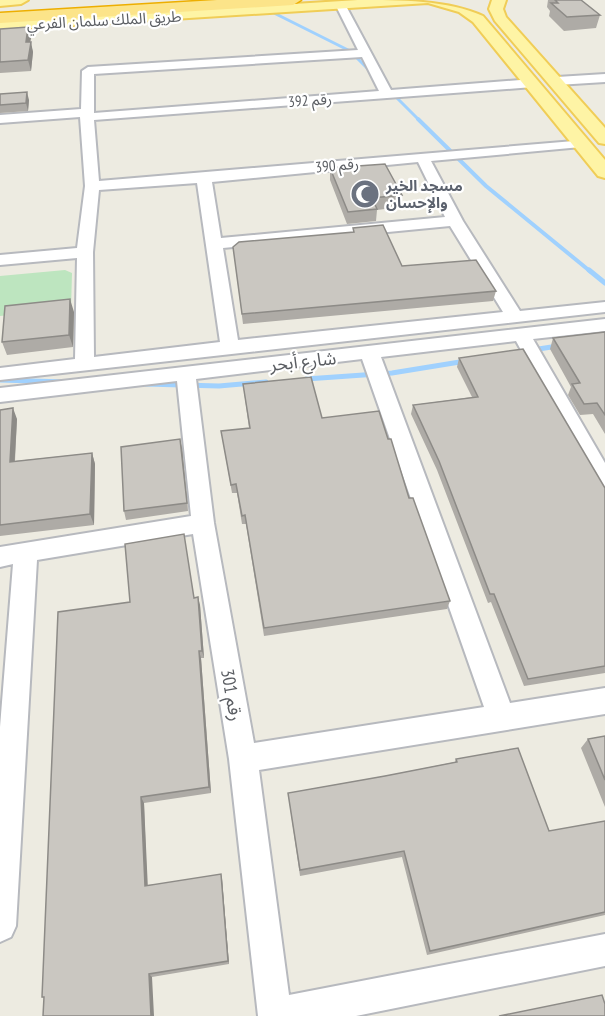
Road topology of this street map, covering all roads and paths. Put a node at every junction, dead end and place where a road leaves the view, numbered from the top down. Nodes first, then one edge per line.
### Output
1 (21, 0) edge
2 (118, 0) edge
3 (293, 0) edge
4 (315, 0) edge
5 (424, 0) edge
6 (433, 0) edge
7 (499, 0) edge
8 (0, 2) edge
9 (341, 6) junction
10 (0, 7) edge
11 (166, 16) junction
12 (0, 18) edge
13 (500, 18) junction
14 (478, 19) junction
15 (0, 26) edge
16 (365, 53) junction
17 (605, 78) edge
18 (557, 81) junction
19 (532, 83) junction
20 (387, 94) junction
21 (87, 115) junction
22 (0, 119) edge
23 (605, 139) edge
24 (581, 143) junction
25 (422, 157) junction
26 (605, 172) edge
27 (204, 178) junction
28 (92, 186) junction
29 (454, 221) junction
30 (214, 244) junction
31 (85, 252) junction
32 (0, 260) edge
33 (605, 307) edge
34 (517, 325) junction
35 (605, 325) edge
36 (230, 347) junction
37 (370, 354) junction
38 (84, 364) junction
39 (0, 374) edge
40 (186, 374) junction
41 (0, 395) edge
42 (605, 482) edge
43 (203, 523) junction
44 (13, 555) edge
45 (605, 700) edge
46 (501, 716) junction
47 (243, 759) junction
48 (0, 926) edge
49 (605, 950) edge
50 (275, 1016) edge

1 - 8 main road
2 - 10 highway
3 - 12 highway
4 - 11 main road
5 - 9 main road, طريق الملك سلمان الفرعي
6 - 14 main road
7 - 13 main road
9 - 11 main road, طريق الملك سلمان الفرعي
9 - 16 street
11 - 15 main road, طريق الملك سلمان الفرعي
13 - 14 main road
13 - 18 main road
14 - 19 main road
16 - 20 street
16 - 21 street
17 - 18 street
18 - 23 main road
19 - 20 street, رقم 392
19 - 24 main road
20 - 21 street, رقم 392
21 - 22 street, رقم 392
21 - 28 street
24 - 25 street, رقم 390
24 - 26 main road
25 - 27 street, رقم 390
25 - 29 street
27 - 28 street, رقم 390
27 - 30 street
28 - 31 street
29 - 30 street
29 - 34 street
30 - 36 street
31 - 32 street
31 - 38 street
33 - 34 street, شارع أبحر
34 - 35 street, شارع أبحر
34 - 36 street, شارع أبحر
34 - 37 street, شارع أبحر
34 - 42 street
36 - 38 street, شارع أبحر
37 - 40 street, شارع أبحر
37 - 46 street
38 - 39 street, شارع أبحر
40 - 41 street, شارع أبحر
40 - 43 street, رقم 301
43 - 44 street
43 - 47 street, رقم 301
44 - 48 street
45 - 46 street
46 - 47 street
47 - 50 street, رقم 301
49 - 50 street

